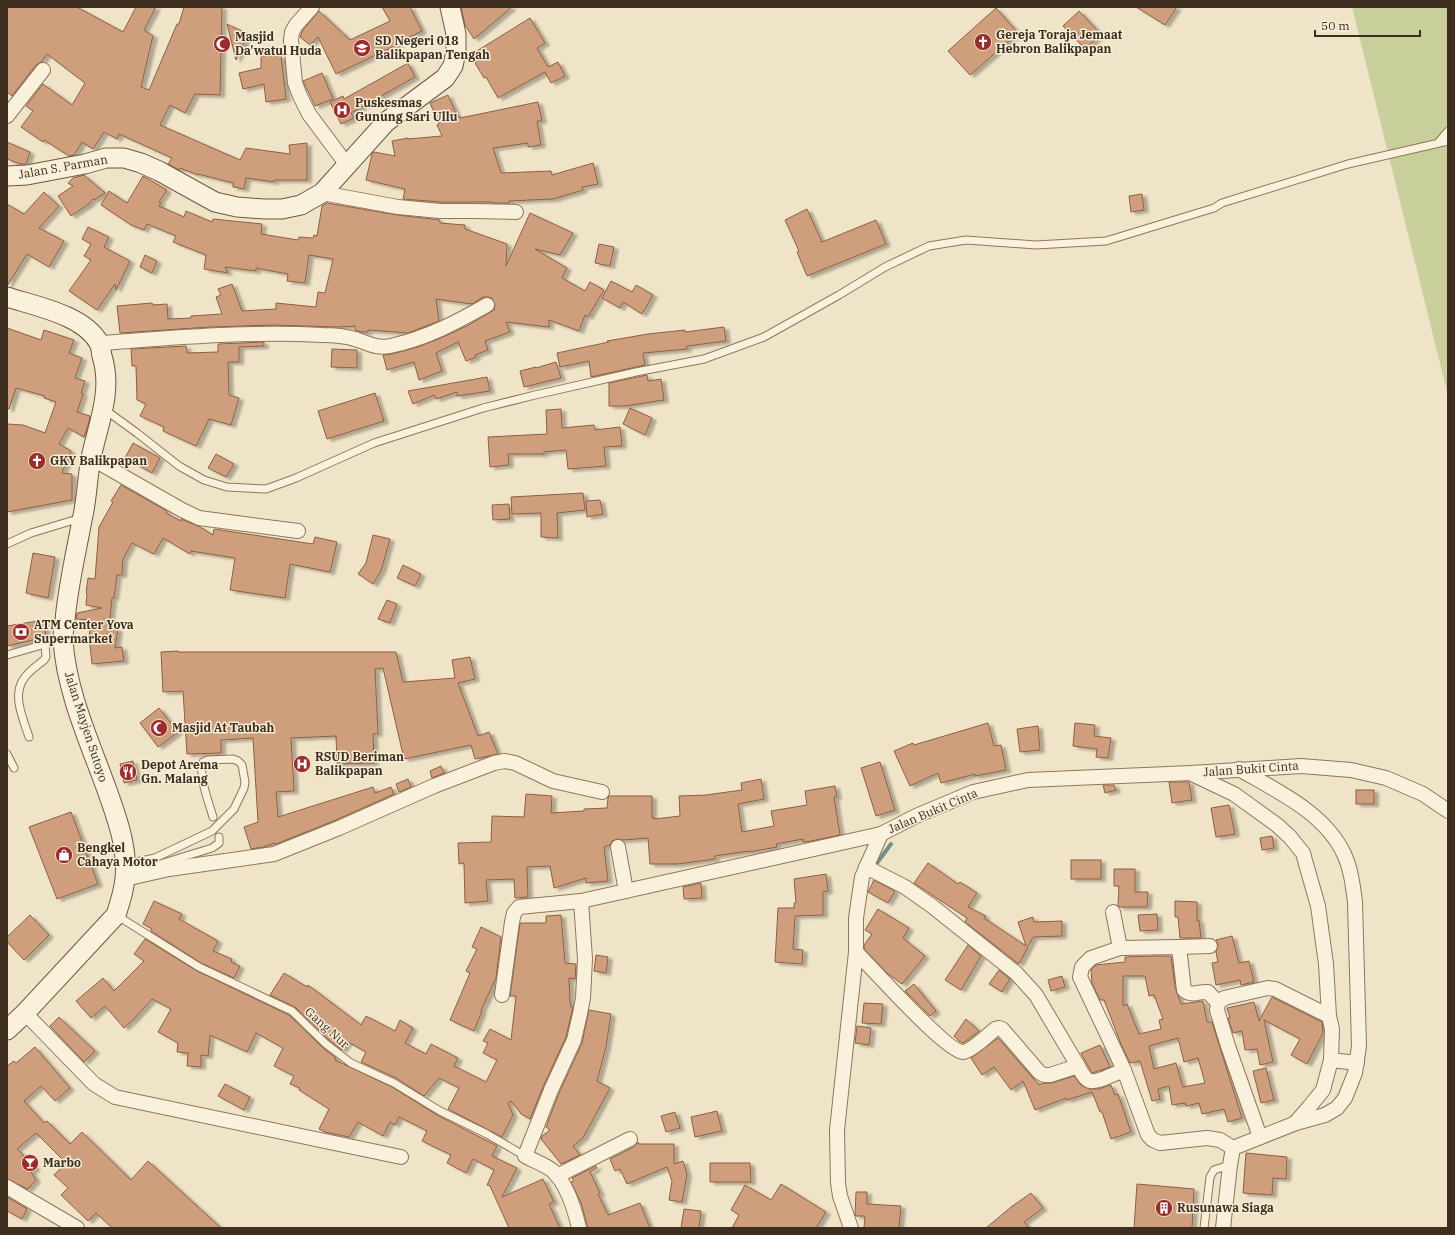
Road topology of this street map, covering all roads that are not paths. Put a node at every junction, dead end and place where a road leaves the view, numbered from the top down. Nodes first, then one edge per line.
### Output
1 (312, 7) edge
2 (440, 7) edge
3 (450, 7) edge
4 (43, 70) dead end
5 (423, 93) junction
6 (7, 116) edge
7 (1448, 131) edge
8 (1448, 141) edge
9 (1438, 143) junction
10 (347, 165) junction
11 (7, 176) edge
12 (322, 193) junction
13 (516, 212) dead end
14 (7, 298) edge
15 (487, 305) dead end
16 (99, 343) junction
17 (104, 409) junction
18 (91, 458) junction
19 (83, 517) junction
20 (298, 531) dead end
21 (7, 544) edge
22 (54, 642) junction
23 (7, 655) edge
24 (29, 737) dead end
25 (7, 754) edge
26 (14, 768) dead end
27 (1240, 769) junction
28 (1191, 773) junction
29 (602, 792) dead end
30 (1448, 811) edge
31 (213, 817) dead end
32 (881, 834) junction
33 (219, 837) dead end
34 (618, 847) dead end
35 (866, 867) junction
36 (125, 871) junction
37 (626, 891) junction
38 (581, 901) junction
39 (1113, 912) dead end
40 (116, 915) junction
41 (1210, 946) dead end
42 (1179, 947) junction
43 (1120, 948) junction
44 (856, 952) junction
45 (502, 995) dead end
46 (1218, 1003) junction
47 (25, 1013) junction
48 (1329, 1016) junction
49 (7, 1030) edge
50 (1331, 1060) junction
51 (1357, 1063) junction
52 (1078, 1066) junction
53 (1124, 1070) junction
54 (1296, 1122) junction
55 (1260, 1137) junction
56 (630, 1139) dead end
57 (1233, 1148) junction
58 (525, 1156) junction
59 (401, 1157) dead end
60 (1230, 1165) junction
61 (557, 1176) junction
62 (7, 1187) edge
63 (77, 1228) edge
64 (579, 1228) edge
65 (851, 1228) edge
66 (1204, 1228) edge
67 (1223, 1228) edge

1 - 10 street
2 - 5 main road, Jalan S. Parman
3 - 5 main road, Jalan S. Parman
4 - 6 street
5 - 10 main road, Jalan S. Parman
7 - 9 lane
8 - 9 lane
9 - 17 lane
10 - 12 main road, Jalan S. Parman
11 - 12 main road, Jalan S. Parman
12 - 13 street
14 - 16 main road, Jalan Mayjen Sutoyo
15 - 16 street
16 - 17 main road, Jalan Mayjen Sutoyo
17 - 18 main road, Jalan Mayjen Sutoyo
18 - 19 main road, Jalan Mayjen Sutoyo
18 - 20 street
19 - 21 lane
19 - 22 main road, Jalan Mayjen Sutoyo
22 - 23 lane
22 - 24 lane
22 - 36 main road, Jalan Mayjen Sutoyo
25 - 26 lane
27 - 28 street, Jalan Bukit Cinta
27 - 30 street, Jalan Bukit Cinta
27 - 51 street
28 - 32 street, Jalan Bukit Cinta
28 - 48 street
29 - 36 street
31 - 36 lane
32 - 35 street, Jalan Bukit Cinta
32 - 37 street
33 - 36 lane
34 - 37 street
35 - 44 street, Jalan Bukit Cinta
35 - 52 street
36 - 40 main road, Jalan Mayjen Sutoyo
37 - 38 street
38 - 45 street
38 - 58 street
39 - 43 street
40 - 47 main road, Jalan Mayjen Sutoyo
40 - 58 lane, Gang Nur
41 - 42 street
42 - 43 street
42 - 46 street
43 - 53 street
44 - 52 street
44 - 65 street, Jalan Bukit Cinta
46 - 48 street
46 - 55 street
47 - 49 main road, Jalan Mayjen Sutoyo
47 - 59 street
48 - 50 street
50 - 51 street
50 - 54 street
51 - 54 street
52 - 53 street
53 - 57 street
54 - 55 street
55 - 57 street
56 - 61 street
57 - 60 street
58 - 61 street
60 - 66 lane
60 - 67 street
61 - 64 street
62 - 63 street

